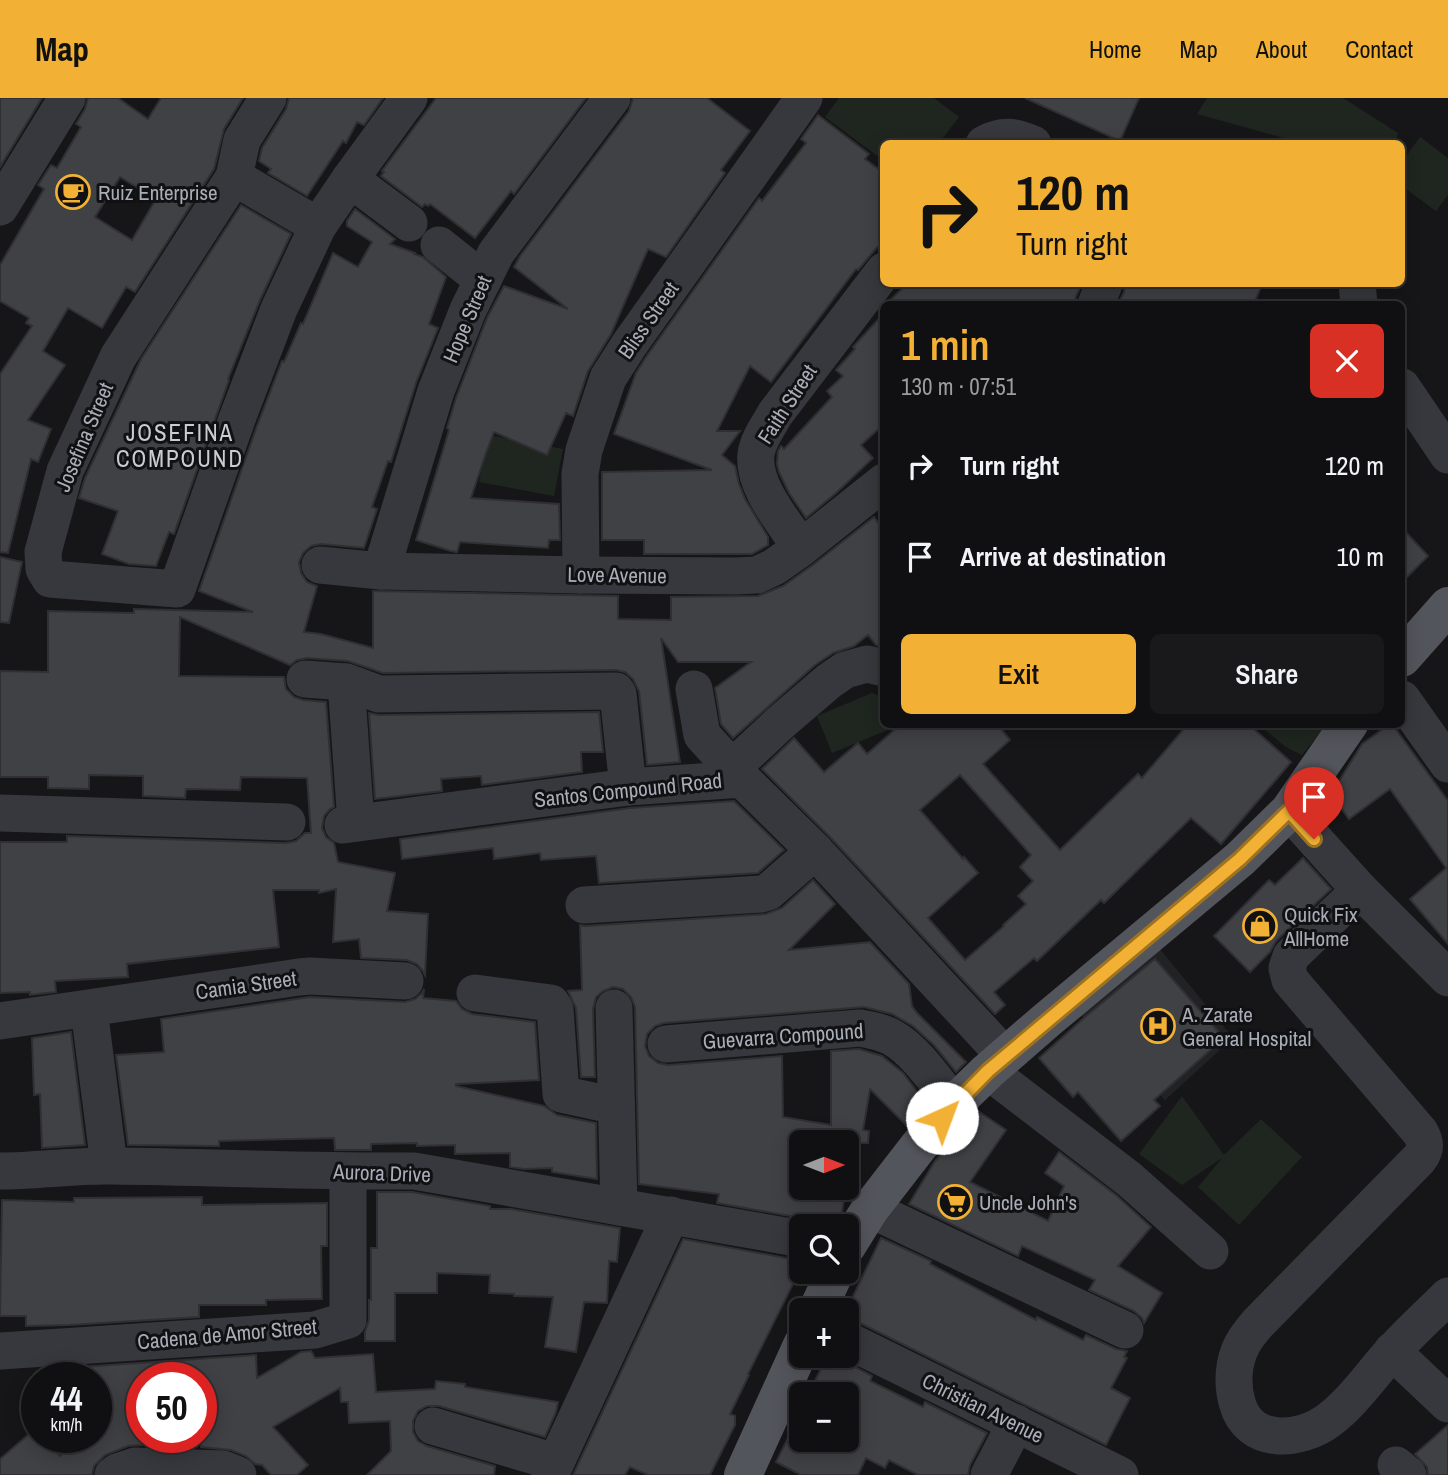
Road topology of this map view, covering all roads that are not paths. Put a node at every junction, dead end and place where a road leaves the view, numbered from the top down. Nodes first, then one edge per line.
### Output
1 (67, 98) edge
2 (268, 98) edge
3 (409, 98) edge
4 (612, 98) edge
5 (804, 98) edge
6 (994, 140) edge
7 (1025, 140) edge
8 (234, 177) junction
9 (350, 179) junction
10 (0, 207) edge
11 (409, 223) dead end
12 (318, 226) junction
13 (439, 245) dead end
14 (880, 276) edge
15 (483, 280) junction
16 (1405, 391) edge
17 (1448, 455) edge
18 (880, 485) edge
19 (801, 548) junction
20 (320, 565) dead end
21 (381, 571) junction
22 (581, 575) junction
23 (1448, 606) edge
24 (1405, 655) edge
25 (880, 667) edge
26 (305, 679) dead end
27 (346, 682) junction
28 (694, 689) dead end
29 (1405, 703) edge
30 (1346, 728) edge
31 (1448, 764) edge
32 (737, 773) junction
33 (628, 786) junction
34 (1289, 811) junction
35 (0, 813) edge
36 (287, 822) dead end
37 (815, 851) junction
38 (1360, 890) junction
39 (584, 905) dead end
40 (1448, 978) edge
41 (405, 981) dead end
42 (475, 993) dead end
43 (614, 1007) dead end
44 (89, 1009) junction
45 (0, 1021) edge
46 (666, 1044) dead end
47 (997, 1063) junction
48 (954, 1104) junction
49 (616, 1106) junction
50 (109, 1166) junction
51 (0, 1171) edge
52 (348, 1172) junction
53 (619, 1207) junction
54 (870, 1209) junction
55 (671, 1215) junction
56 (859, 1227) edge
57 (789, 1237) edge
58 (1210, 1251) dead end
59 (1448, 1296) edge
60 (1125, 1330) dead end
61 (859, 1346) edge
62 (0, 1351) edge
63 (1392, 1351) junction
64 (792, 1368) edge
65 (1448, 1404) edge
66 (1016, 1423) junction
67 (433, 1426) dead end
68 (553, 1469) edge
69 (113, 1475) edge
70 (238, 1475) edge
71 (743, 1475) edge
72 (989, 1475) edge
73 (1120, 1475) edge

1 - 10 street
2 - 8 street, Josefina Street
3 - 9 street, Josefina Street
4 - 15 street, Hope Street
5 - 22 street, Bliss Street
6 - 7 street
8 - 12 street
8 - 12 street, Josefina Street
9 - 11 street
9 - 12 street, Josefina Street
13 - 15 street
14 - 19 street, Faith Street
15 - 21 street, Hope Street
16 - 17 street
18 - 19 street, Love Avenue
19 - 22 street, Love Avenue
20 - 21 street, Love Avenue
21 - 22 street, Love Avenue
23 - 24 main road
25 - 32 street
26 - 27 street
27 - 33 street
27 - 33 street, Santos Compound Road
28 - 32 street
29 - 31 street
30 - 34 main road
32 - 33 street, Santos Compound Road
32 - 37 street, Santos Compound Road
34 - 38 street
34 - 47 main road
35 - 36 street
37 - 39 street
37 - 47 street, Santos Compound Road
38 - 40 street
38 - 63 street
41 - 44 street, Camia Street
42 - 49 street
43 - 49 street
44 - 45 street, Camia Street
44 - 50 street
46 - 48 street, Guevarra Compound
47 - 48 main road
47 - 58 street, Santos Compound Road
48 - 54 main road
49 - 53 street
50 - 51 street, Aurora Drive
50 - 52 street, Aurora Drive
52 - 53 street, Aurora Drive
52 - 62 street, Cadena de Amor Street
53 - 55 street, Aurora Drive
54 - 56 main road
54 - 60 street
55 - 57 street, Aurora Drive
55 - 68 street
59 - 63 street
61 - 66 street, Christian Avenue
63 - 65 street
64 - 71 main road
66 - 72 street
66 - 73 street, Christian Avenue
67 - 68 street
69 - 70 street

